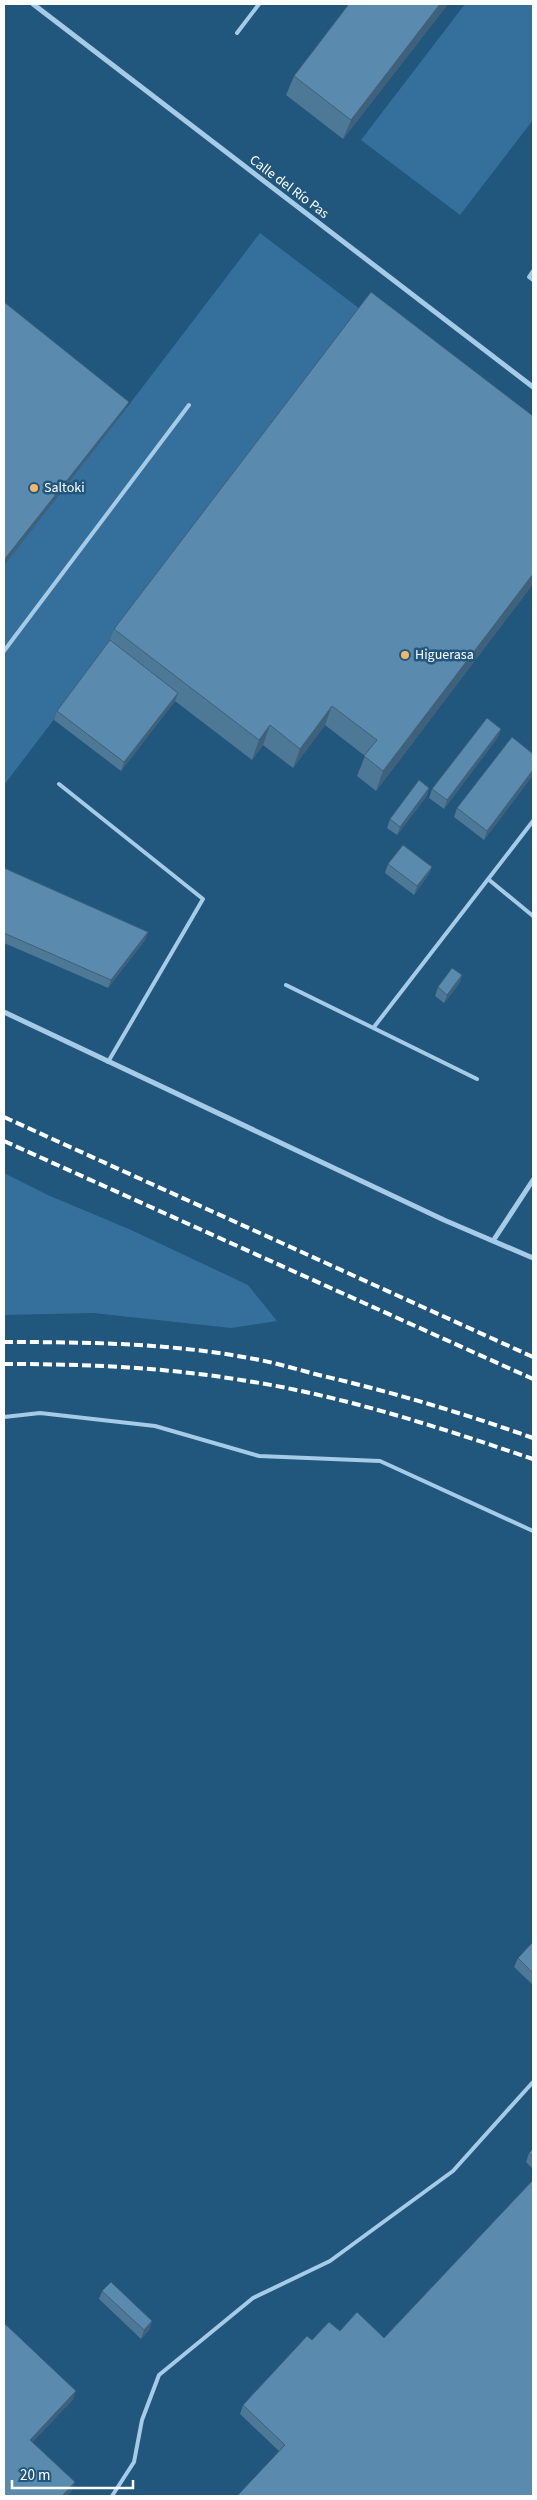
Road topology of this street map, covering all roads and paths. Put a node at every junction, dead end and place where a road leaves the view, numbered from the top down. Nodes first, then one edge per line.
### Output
1 (33, 4) edge
2 (259, 4) edge
3 (237, 32) dead end
4 (533, 271) edge
5 (533, 280) edge
6 (533, 387) edge
7 (188, 405) dead end
8 (4, 652) edge
9 (59, 784) dead end
10 (533, 821) edge
11 (488, 879) junction
12 (533, 916) edge
13 (286, 985) dead end
14 (4, 1012) edge
15 (374, 1027) junction
16 (108, 1062) junction
17 (477, 1079) dead end
18 (533, 1180) edge
19 (492, 1242) junction
20 (533, 1258) edge
21 (4, 1417) edge
22 (533, 1530) edge
23 (533, 2082) edge
24 (112, 2496) edge

1 - 6 street, Calle del Río Pas
2 - 3 lane
4 - 5 lane
7 - 8 lane
9 - 16 lane
10 - 11 lane
11 - 12 lane
11 - 15 lane
13 - 15 lane
14 - 16 street
15 - 17 lane
16 - 19 street
18 - 19 street
19 - 20 street
21 - 22 lane
23 - 24 lane

